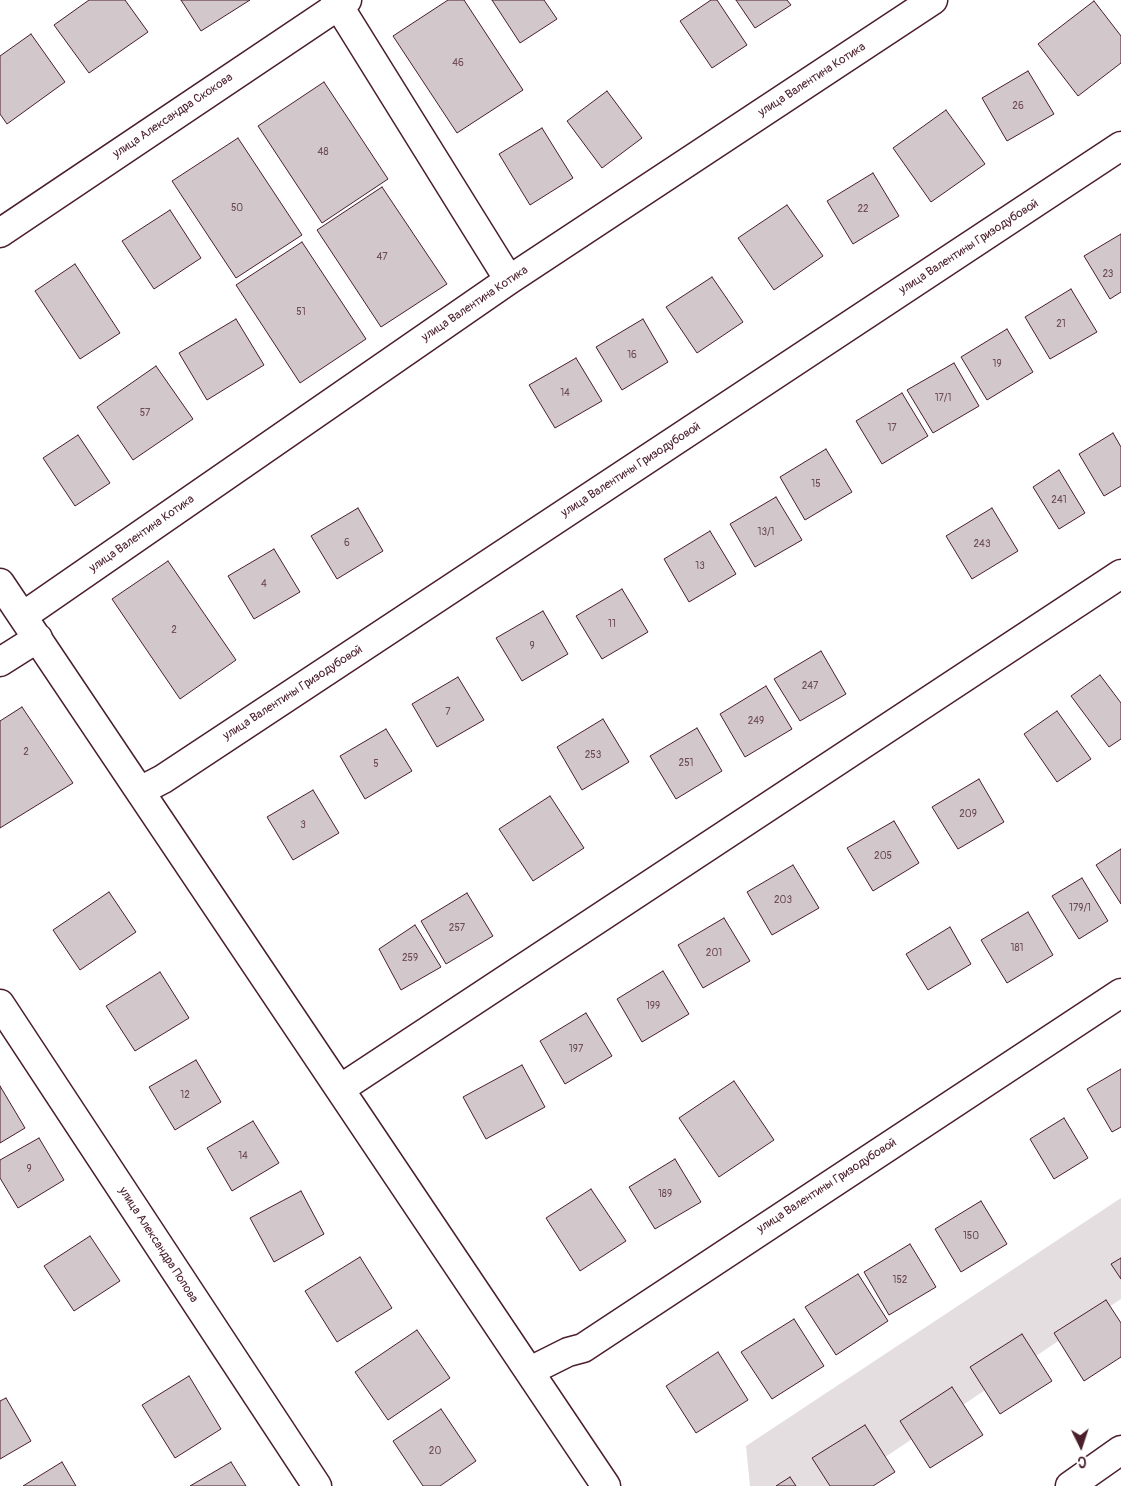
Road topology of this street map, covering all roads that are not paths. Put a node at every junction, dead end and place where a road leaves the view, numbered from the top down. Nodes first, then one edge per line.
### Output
1 (933, 0) edge
2 (340, 2) edge
3 (1121, 146) edge
4 (0, 233) edge
5 (510, 280) junction
6 (1121, 574) edge
7 (0, 583) edge
8 (30, 627) junction
9 (0, 662) edge
10 (140, 791) junction
11 (1121, 993) edge
12 (0, 1004) edge
13 (340, 1089) junction
14 (530, 1371) junction
15 (1121, 1450) edge
16 (317, 1486) edge
17 (606, 1486) edge
18 (1070, 1486) edge

1 - 5 street, улица Валентина Котика
2 - 4 street, улица Александра Скокова
2 - 5 street
3 - 10 street, улица Валентины Гризодубовой
5 - 8 street, улица Валентина Котика
6 - 13 street
7 - 8 street
8 - 9 street, улица Валентина Котика
8 - 10 street
10 - 13 street
11 - 14 street, улица Валентины Гризодубовой
12 - 16 street, улица Александра Попова
13 - 14 street
14 - 17 street
15 - 18 street

